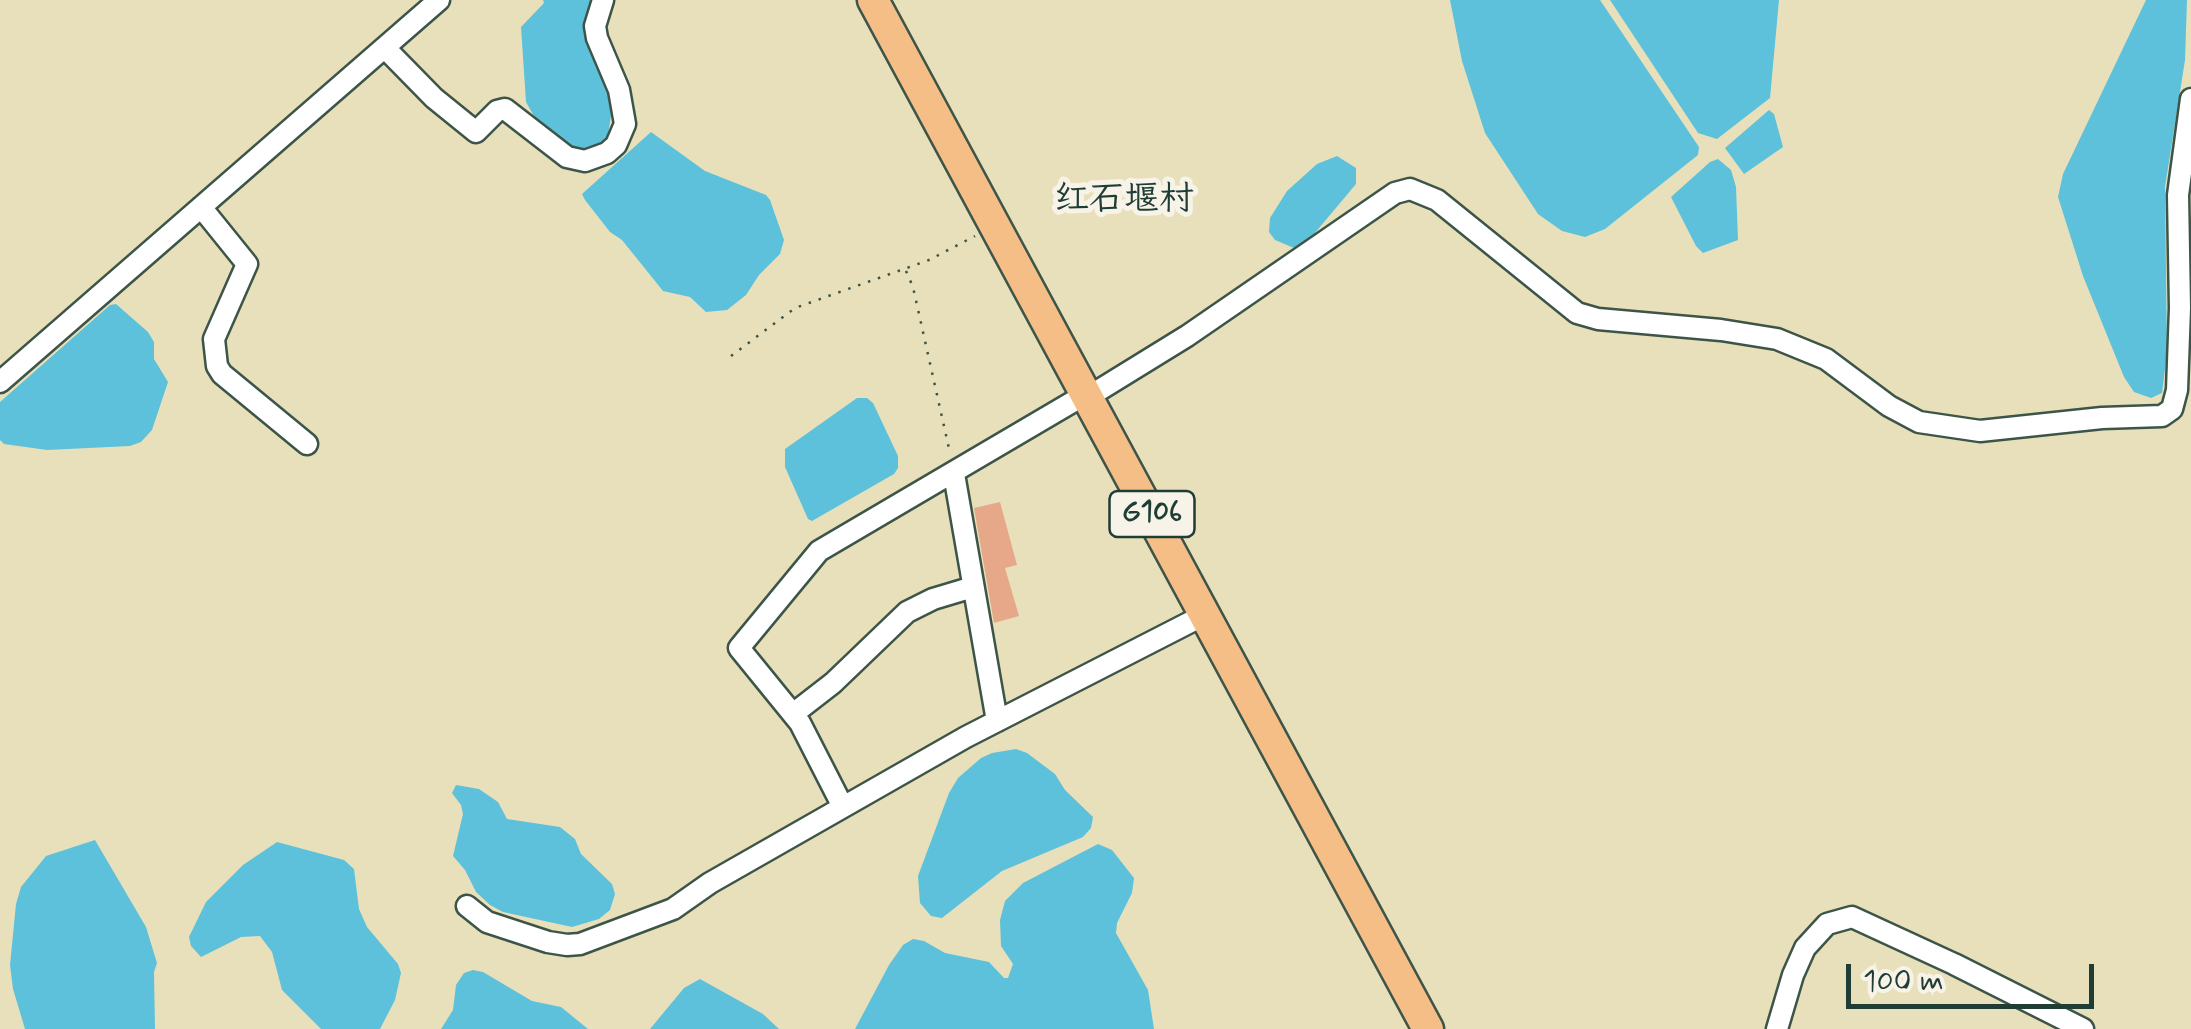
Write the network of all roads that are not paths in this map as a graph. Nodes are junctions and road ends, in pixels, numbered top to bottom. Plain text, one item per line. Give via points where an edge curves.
1 (439, 0) edge
2 (604, 0) edge
3 (873, 0) edge
4 (385, 48) junction
5 (2191, 99) edge
6 (201, 207) junction
7 (0, 382) edge
8 (1087, 396) junction
9 (307, 444) dead end
10 (954, 474) junction
11 (973, 586) junction
12 (1206, 614) junction
13 (793, 714) junction
14 (997, 721) junction
15 (844, 807) junction
16 (467, 906) dead end
17 (1428, 1029) edge
18 (1777, 1029) edge
19 (2082, 1029) edge

1 - 4 street
2 - 4 street via 597,38 625,124 616,145 596,158 567,157 506,108 476,132
3 - 8 highway, G106
4 - 6 street
5 - 8 street via 2178,195 2177,390 2172,409 2162,416 1980,431 1920,422 1826,360 1777,339 1577,313 1437,200 1410,189
6 - 7 street
6 - 9 street via 247,264 214,339 217,366
8 - 10 street
8 - 12 highway, G106
10 - 11 street
10 - 13 street via 820,550 739,648
11 - 13 street via 907,612
11 - 14 street
12 - 14 street
12 - 17 highway, G106
13 - 15 street
14 - 15 street
15 - 16 street via 673,909 580,944 548,942 487,922
18 - 19 street via 1805,948 1828,924 1860,918

